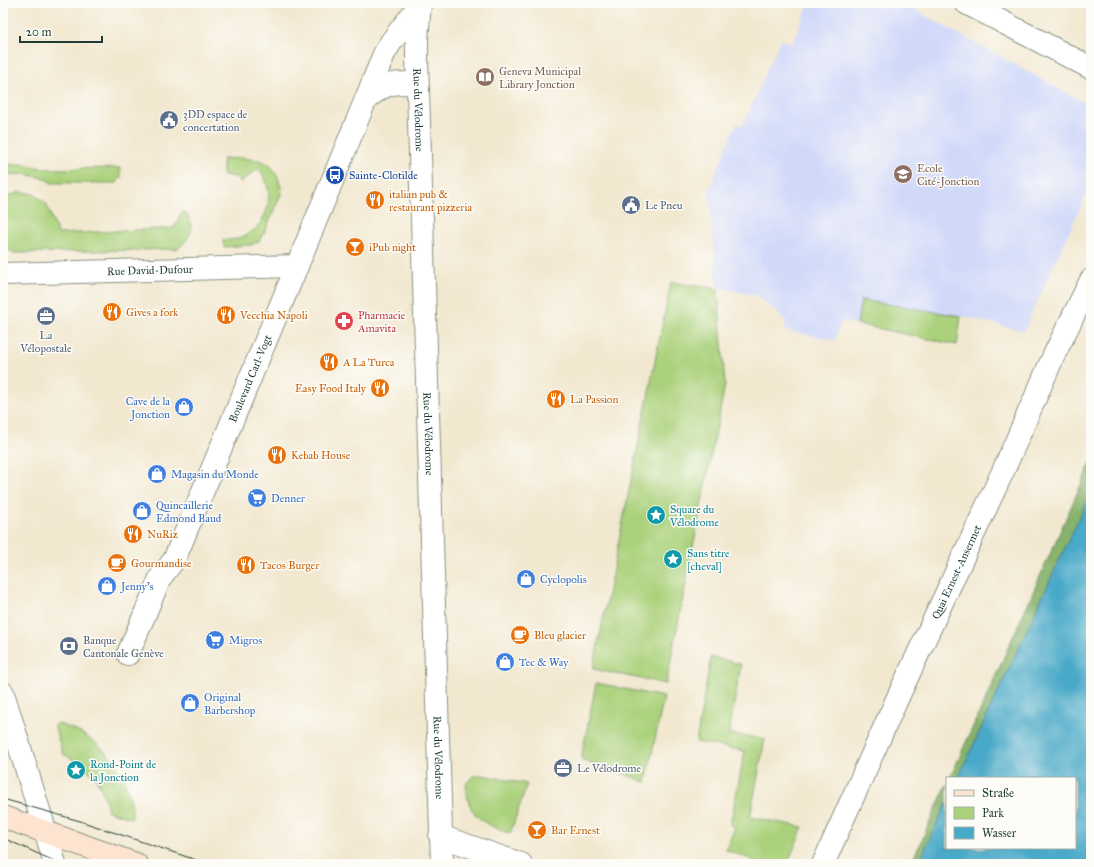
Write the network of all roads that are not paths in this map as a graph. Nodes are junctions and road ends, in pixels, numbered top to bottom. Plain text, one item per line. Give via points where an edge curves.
1 (421, 3) edge
2 (966, 3) edge
3 (1091, 68) edge
4 (418, 83) junction
5 (366, 99) junction
6 (297, 266) junction
7 (3, 274) edge
8 (1091, 280) edge
9 (128, 654) dead end
10 (3, 692) edge
11 (3, 817) edge
12 (46, 833) junction
13 (440, 836) junction
14 (55, 864) edge
15 (136, 864) edge
16 (442, 864) edge
17 (521, 864) edge
18 (822, 864) edge

1 - 4 street, Rue du Vélodrome via 417,39
1 - 5 street, Boulevard Carl-Vogt via 384,54
2 - 3 street
4 - 5 street, Boulevard Carl-Vogt via 388,84
4 - 13 street, Rue du Vélodrome
5 - 6 street, Boulevard Carl-Vogt
6 - 7 street, Rue David-Dufour
6 - 9 street, Boulevard Carl-Vogt via 174,560 160,578
8 - 18 street, Quai Ernest-Ansermet
10 - 12 street
11 - 12 main road
12 - 14 street
12 - 15 main road
13 - 16 street, Rue du Vélodrome
13 - 17 street

